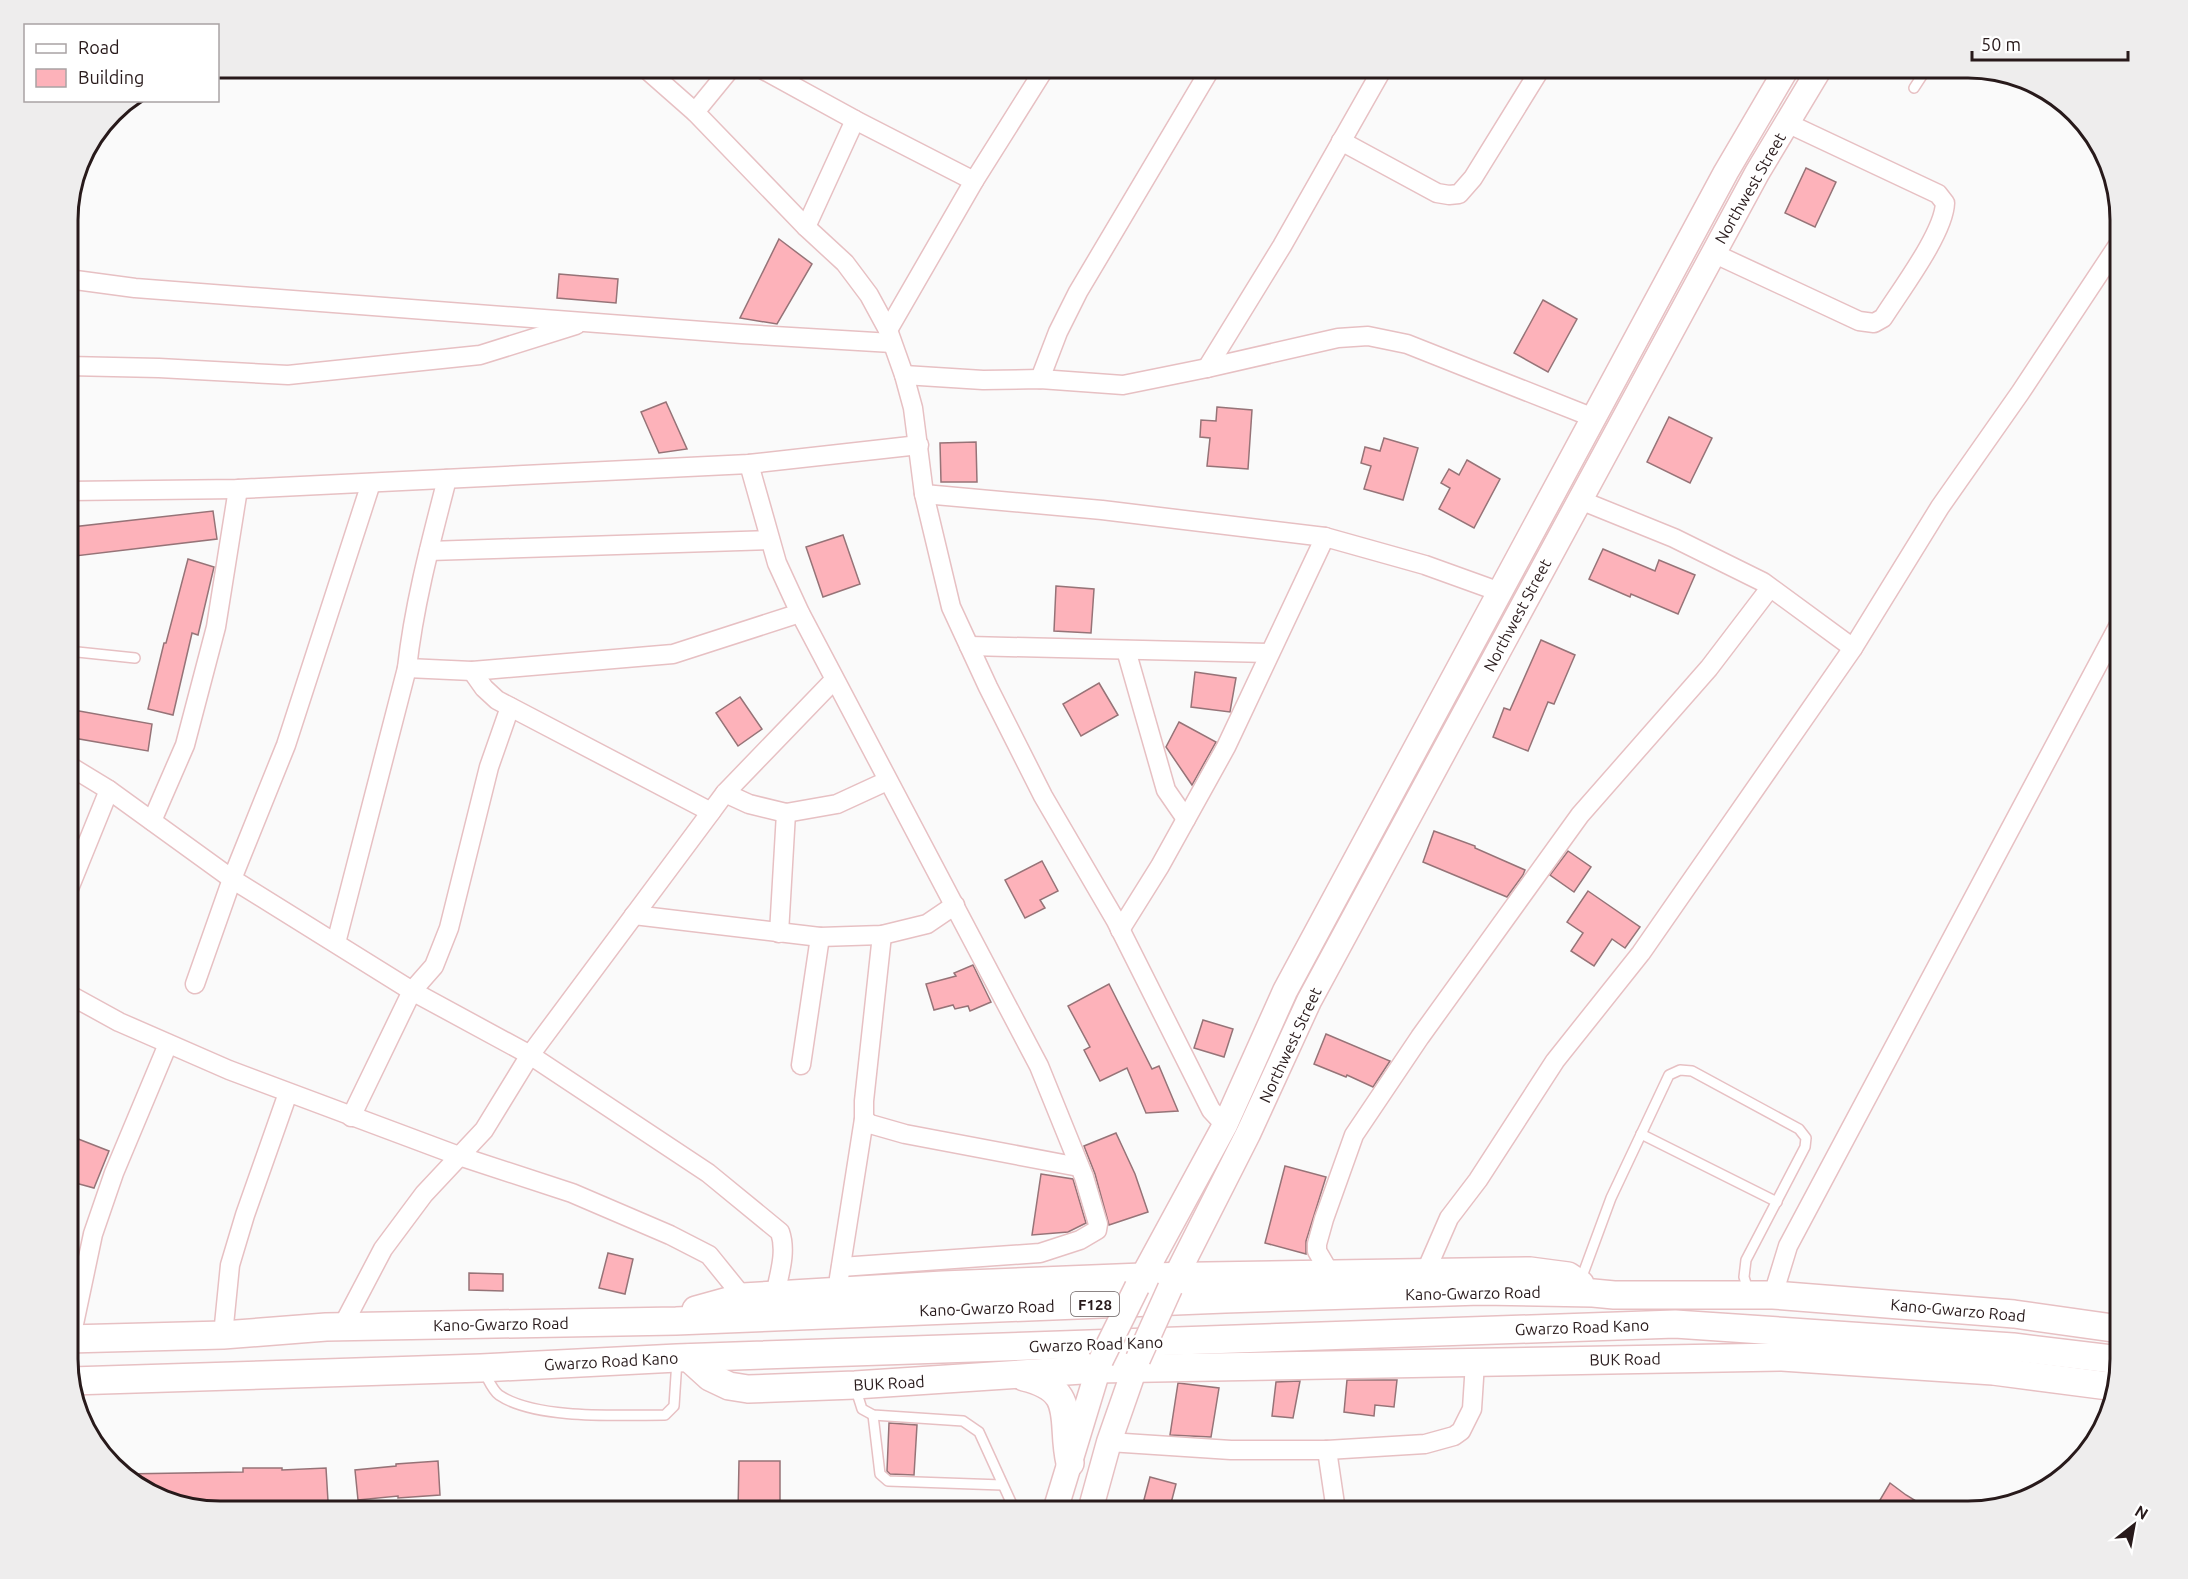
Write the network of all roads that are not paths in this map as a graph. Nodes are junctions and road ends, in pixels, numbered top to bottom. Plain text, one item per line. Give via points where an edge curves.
1 (656, 78) edge
2 (723, 78) edge
3 (778, 78) edge
4 (1033, 78) edge
5 (1205, 78) edge
6 (1377, 78) edge
7 (1535, 78) edge
8 (1781, 78) edge
9 (1814, 78) edge
10 (1920, 78) edge
11 (1914, 88) dead end
12 (695, 112) junction
13 (855, 120) junction
14 (1787, 123) junction
15 (1341, 141) junction
16 (974, 181) junction
17 (806, 227) junction
18 (1713, 253) junction
19 (2110, 264) edge
20 (78, 280) edge
21 (586, 322) junction
22 (890, 337) junction
23 (78, 366) edge
24 (1207, 368) junction
25 (904, 375) junction
26 (1040, 379) junction
27 (1594, 418) junction
28 (919, 445) junction
29 (749, 464) junction
30 (447, 479) junction
31 (371, 483) junction
32 (238, 489) junction
33 (78, 490) edge
34 (924, 494) junction
35 (1580, 500) junction
36 (1325, 537) junction
37 (769, 540) junction
38 (429, 551) junction
39 (1770, 588) junction
40 (1500, 592) junction
41 (800, 613) junction
42 (2110, 644) edge
43 (969, 646) junction
44 (1853, 648) junction
45 (1126, 650) junction
46 (78, 652) edge
47 (1269, 653) junction
48 (135, 658) dead end
49 (407, 668) junction
50 (472, 671) junction
51 (834, 680) junction
52 (510, 707) junction
53 (78, 771) edge
54 (887, 781) junction
55 (109, 790) junction
56 (725, 793) junction
57 (711, 812) junction
58 (786, 813) junction
59 (1186, 819) junction
60 (152, 821) junction
61 (78, 864) edge
62 (232, 879) junction
63 (955, 904) junction
64 (633, 915) junction
65 (1120, 930) junction
66 (779, 933) junction
67 (882, 935) junction
68 (820, 937) junction
69 (336, 943) junction
70 (195, 984) dead end
71 (412, 991) junction
72 (78, 999) edge
73 (168, 1044) junction
74 (530, 1055) junction
75 (801, 1065) dead end
76 (288, 1093) junction
77 (351, 1117) junction
78 (864, 1119) junction
79 (1225, 1125) junction
80 (1641, 1134) junction
81 (459, 1156) junction
82 (1079, 1167) junction
83 (1777, 1202) junction
84 (1425, 1273) junction
85 (1331, 1275) junction
86 (839, 1279) junction
87 (1139, 1282) junction
88 (1173, 1283) junction
89 (1583, 1290) junction
90 (775, 1295) junction
91 (1761, 1295) junction
92 (743, 1297) junction
93 (78, 1300) edge
94 (676, 1321) junction
95 (1675, 1324) junction
96 (342, 1327) junction
97 (2110, 1327) edge
98 (223, 1335) junction
99 (78, 1339) edge
100 (683, 1358) junction
101 (1688, 1359) junction
102 (2110, 1359) edge
103 (1475, 1363) junction
104 (1136, 1364) junction
105 (1099, 1365) junction
106 (481, 1368) junction
107 (1017, 1375) junction
108 (80, 1381) edge
109 (855, 1385) junction
110 (2107, 1385) edge
111 (873, 1415) junction
112 (1109, 1442) junction
113 (1327, 1450) junction
114 (1070, 1463) junction
115 (1002, 1485) junction
116 (1010, 1501) edge
117 (1058, 1501) edge
118 (1093, 1501) edge
119 (1334, 1501) edge

1 - 12 street
2 - 12 street
3 - 13 street
4 - 16 street
5 - 26 street via 1078,292
6 - 15 street
7 - 15 street via 1459,194 1437,193
8 - 27 main road, Northwest Street
9 - 14 main road, Northwest Street
10 - 11 lane
12 - 17 street
13 - 16 street
13 - 17 street
14 - 18 main road, Northwest Street
14 - 18 street via 1938,194 1946,203 1937,234 1883,318 1874,323 1859,321
15 - 24 street
16 - 22 street
17 - 22 street via 858,279
18 - 35 main road, Northwest Street
19 - 44 street via 1940,507
20 - 21 street
21 - 22 street via 742,334
21 - 23 street via 480,355 288,375
22 - 25 street
24 - 26 street via 1123,385
24 - 27 street via 1338,338 1368,336 1407,344
25 - 26 street
25 - 28 street
27 - 40 main road, Northwest Street
28 - 29 street
28 - 34 street
29 - 30 street
29 - 37 street
30 - 31 street
30 - 38 street
31 - 32 street
31 - 62 street via 286,745
32 - 33 street
32 - 60 street via 213,638 185,746
34 - 36 street via 1102,510
34 - 43 street via 951,607
35 - 39 street via 1674,538
35 - 88 main road, Northwest Street via 1309,1001
36 - 40 street via 1425,565
36 - 47 street
37 - 38 street
37 - 41 street
38 - 49 street
39 - 44 street
39 - 85 street via 1708,668 1580,815 1354,1135 1317,1244
40 - 79 main road, Northwest Street via 1285,991
41 - 50 street via 673,654
41 - 51 street
42 - 91 street
43 - 45 street
43 - 65 street via 1043,796
44 - 84 street via 1641,953 1555,1061 1449,1218
45 - 47 street
45 - 59 street via 1166,789
46 - 48 lane
47 - 59 street via 1226,747
49 - 50 street
49 - 69 street
50 - 52 street via 484,688
51 - 54 street
51 - 56 street
52 - 57 street
52 - 71 street via 489,766 448,928 434,966
53 - 55 street
54 - 58 street via 837,804
54 - 63 street
55 - 60 street
55 - 61 street
56 - 57 street
56 - 58 street
57 - 64 street
58 - 66 street
59 - 65 street
60 - 62 street
62 - 69 street
62 - 70 street
63 - 67 street via 927,924
63 - 82 street via 1039,1066
64 - 66 street
64 - 74 street
65 - 79 street via 1212,1110
66 - 68 street
67 - 68 street
67 - 78 street
68 - 75 street
69 - 71 street
71 - 74 street
71 - 77 street
72 - 73 street
73 - 76 street
73 - 93 street via 114,1173 93,1234
74 - 81 street via 484,1130
74 - 90 street via 708,1173 780,1232 783,1256
76 - 77 street
76 - 98 street via 230,1265
77 - 81 street
78 - 82 street via 905,1134
78 - 86 street
79 - 87 main road, Northwest Street
80 - 83 lane
80 - 83 lane via 1669,1075 1680,1070 1692,1071 1799,1129 1806,1138 1805,1148
80 - 89 lane via 1611,1198
81 - 92 street via 572,1193 684,1241 709,1255
81 - 96 street via 424,1194 383,1249
82 - 86 street via 1098,1224 1097,1230 1080,1240 1040,1252
83 - 91 lane via 1746,1260 1744,1277
84 - 85 main road
84 - 89 main road via 1530,1271 1568,1276
85 - 88 main road
86 - 87 main road
86 - 90 main road
87 - 88 main road
87 - 105 main road, Northwest Street, bridge
88 - 104 main road, Northwest Street, bridge
89 - 91 main road, Kano-Gwarzo Road / F128 via 1614,1295
89 - 94 main road, Kano-Gwarzo Road / F128 via 1225,1299
90 - 92 main road
91 - 97 main road, Kano-Gwarzo Road / F128 via 2014,1314
92 - 94 main road via 699,1309
94 - 96 main road, Kano-Gwarzo Road / F128
95 - 100 main road, Gwarzo Road Kano
95 - 101 main road
95 - 102 main road, Gwarzo Road Kano via 2013,1347
96 - 98 main road, Kano-Gwarzo Road / F128
98 - 99 main road, Kano-Gwarzo Road / F128
100 - 106 main road, Gwarzo Road Kano
100 - 106 lane via 674,1406 665,1415 580,1415 520,1405 497,1394
100 - 109 main road, BUK Road via 710,1377 748,1389
101 - 103 main road, BUK Road
101 - 110 main road, BUK Road via 1793,1358 1993,1371
103 - 104 main road, BUK Road
103 - 113 street via 1472,1409 1461,1431 1454,1436 1425,1444
104 - 105 main road, BUK Road
104 - 112 main road
105 - 107 main road, BUK Road
105 - 114 main road
106 - 108 main road, Gwarzo Road Kano
107 - 109 main road, BUK Road
107 - 114 main road via 1055,1390 1063,1405
109 - 111 lane via 862,1408
111 - 115 lane via 963,1421 979,1432
111 - 115 lane via 883,1479
112 - 113 street via 1231,1450
112 - 118 main road
113 - 119 street
114 - 117 main road
115 - 116 lane

